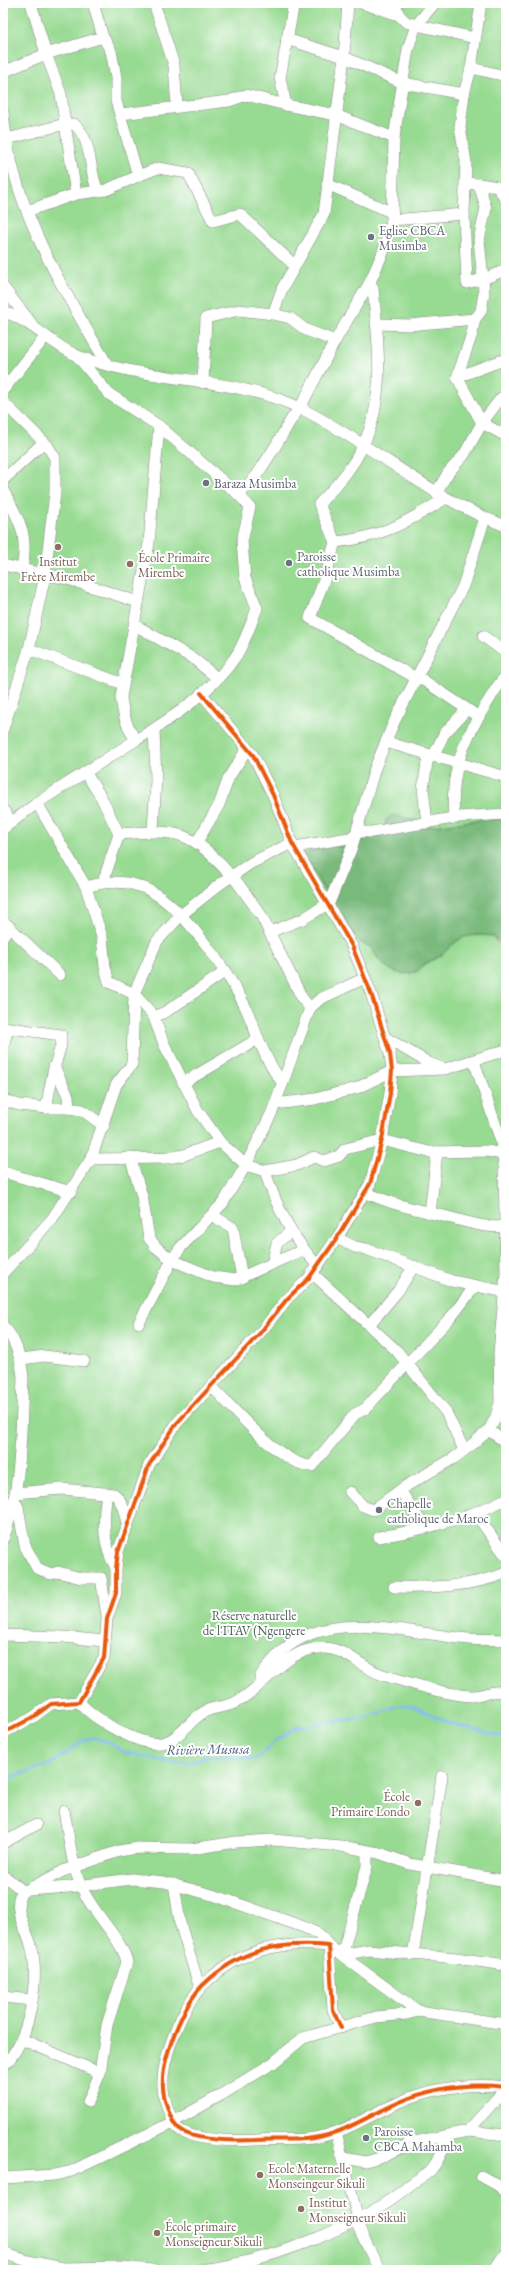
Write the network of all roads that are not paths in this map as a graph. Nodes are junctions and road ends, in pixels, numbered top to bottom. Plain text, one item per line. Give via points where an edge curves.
1 (31, 3) edge
2 (93, 3) edge
3 (154, 3) edge
4 (294, 3) edge
5 (348, 3) edge
6 (361, 3) edge
7 (396, 3) edge
8 (434, 3) edge
9 (481, 3) edge
10 (399, 15) junction
11 (416, 26) junction
12 (103, 37) junction
13 (475, 38) junction
14 (286, 39) junction
15 (46, 54) junction
16 (344, 57) junction
17 (471, 68) junction
18 (3, 72) edge
19 (506, 76) edge
20 (403, 83) junction
21 (464, 94) junction
22 (286, 105) junction
23 (177, 107) junction
24 (3, 112) edge
25 (121, 114) junction
26 (336, 115) junction
27 (66, 124) junction
28 (394, 138) junction
29 (4, 140) edge
30 (138, 176) junction
31 (465, 183) junction
32 (327, 184) junction
33 (480, 184) junction
34 (98, 191) junction
35 (76, 194) junction
36 (506, 200) edge
37 (27, 211) junction
38 (464, 214) junction
39 (393, 217) junction
40 (295, 266) junction
41 (506, 270) edge
42 (483, 279) junction
43 (370, 282) junction
44 (3, 287) edge
45 (3, 312) edge
46 (273, 314) junction
47 (475, 319) junction
48 (376, 324) junction
49 (34, 326) junction
50 (46, 336) junction
51 (335, 341) junction
52 (77, 356) junction
53 (506, 359) edge
54 (107, 364) junction
55 (457, 377) junction
56 (203, 383) junction
57 (3, 390) edge
58 (501, 398) dead end
59 (3, 402) edge
60 (300, 408) junction
61 (482, 423) junction
62 (159, 426) junction
63 (506, 436) edge
64 (44, 442) junction
65 (364, 444) junction
66 (3, 480) edge
67 (3, 490) edge
68 (239, 495) junction
69 (441, 496) junction
70 (485, 518) junction
71 (506, 526) edge
72 (335, 542) junction
73 (3, 565) edge
74 (22, 569) junction
75 (45, 575) junction
76 (138, 602) junction
77 (135, 625) junction
78 (483, 636) dead end
79 (29, 649) junction
80 (506, 653) edge
81 (506, 676) edge
82 (417, 677) junction
83 (217, 678) junction
84 (123, 684) junction
85 (201, 693) junction
86 (467, 710) junction
87 (479, 717) junction
88 (3, 730) edge
89 (154, 730) junction
90 (136, 740) junction
91 (386, 742) junction
92 (247, 749) junction
93 (431, 756) junction
94 (457, 764) junction
95 (85, 772) junction
96 (506, 777) edge
97 (37, 803) junction
98 (3, 810) edge
99 (506, 814) edge
100 (454, 818) junction
101 (427, 823) junction
102 (7, 826) edge
103 (153, 831) junction
104 (119, 834) junction
105 (356, 834) junction
106 (197, 842) junction
107 (293, 845) junction
108 (232, 876) junction
109 (103, 882) junction
110 (86, 887) junction
111 (329, 903) junction
112 (181, 915) junction
113 (6, 923) edge
114 (270, 932) junction
115 (3, 936) edge
116 (226, 972) junction
117 (60, 975) dead end
118 (365, 978) junction
119 (134, 994) junction
120 (310, 1008) junction
121 (154, 1017) junction
122 (6, 1027) edge
123 (386, 1038) junction
124 (258, 1039) junction
125 (3, 1047) edge
126 (506, 1050) edge
127 (474, 1061) junction
128 (54, 1066) junction
129 (445, 1069) junction
130 (392, 1071) junction
131 (183, 1083) junction
132 (283, 1084) junction
133 (3, 1100) edge
134 (275, 1104) junction
135 (46, 1108) junction
136 (69, 1108) junction
137 (104, 1126) junction
138 (382, 1140) junction
139 (503, 1141) edge
140 (220, 1142) junction
141 (437, 1152) junction
142 (502, 1154) junction
143 (130, 1157) junction
144 (91, 1159) junction
145 (246, 1164) junction
146 (265, 1171) junction
147 (3, 1172) edge
148 (71, 1192) junction
149 (365, 1192) junction
150 (430, 1213) junction
151 (212, 1215) junction
152 (505, 1226) edge
153 (291, 1231) junction
154 (337, 1238) junction
155 (303, 1250) junction
156 (172, 1260) junction
157 (272, 1264) junction
158 (414, 1266) junction
159 (315, 1270) junction
160 (3, 1273) edge
161 (242, 1278) junction
162 (475, 1286) junction
163 (505, 1292) edge
164 (139, 1323) dead end
165 (369, 1325) junction
166 (3, 1326) edge
167 (503, 1338) edge
168 (21, 1359) junction
169 (84, 1361) dead end
170 (408, 1364) junction
171 (210, 1386) junction
172 (489, 1430) junction
173 (506, 1443) edge
174 (464, 1450) junction
175 (400, 1490) junction
176 (350, 1492) dead end
177 (107, 1493) junction
178 (506, 1499) edge
179 (11, 1502) edge
180 (475, 1513) junction
181 (127, 1525) junction
182 (425, 1528) junction
183 (379, 1537) dead end
184 (3, 1539) edge
185 (506, 1556) edge
186 (116, 1568) junction
187 (506, 1573) edge
188 (394, 1587) dead end
189 (107, 1619) junction
190 (3, 1635) edge
191 (506, 1640) edge
192 (104, 1641) junction
193 (257, 1686) junction
194 (506, 1692) edge
195 (79, 1702) junction
196 (3, 1733) edge
197 (442, 1776) dead end
198 (64, 1812) dead end
199 (36, 1825) dead end
200 (3, 1843) edge
201 (367, 1851) junction
202 (506, 1864) edge
203 (74, 1867) junction
204 (427, 1868) junction
205 (506, 1871) edge
206 (3, 1874) edge
207 (506, 1881) edge
208 (174, 1884) junction
209 (81, 1886) junction
210 (25, 1890) junction
211 (329, 1946) junction
212 (342, 1955) junction
213 (414, 1955) junction
214 (506, 1965) edge
215 (200, 1990) junction
216 (3, 1997) edge
217 (31, 2000) junction
218 (418, 2011) junction
219 (506, 2024) edge
220 (341, 2028) junction
221 (20, 2039) junction
222 (3, 2066) edge
223 (100, 2073) junction
224 (506, 2087) edge
225 (88, 2102) dead end
226 (173, 2122) junction
227 (468, 2131) junction
228 (336, 2132) junction
229 (506, 2135) edge
230 (448, 2136) junction
231 (343, 2158) junction
232 (481, 2176) dead end
233 (3, 2178) edge
234 (506, 2194) edge
235 (356, 2219) junction
236 (506, 2252) edge
237 (3, 2253) edge
238 (122, 2269) edge
239 (152, 2270) edge
240 (198, 2270) edge
241 (378, 2270) edge
242 (494, 2270) edge

1 - 15 street
2 - 12 street
3 - 23 street via 174,65
4 - 14 street
5 - 16 street
6 - 10 street
7 - 10 street
8 - 11 street
9 - 13 street
10 - 11 street via 406,22
11 - 13 street
11 - 20 street via 408,49
12 - 15 street
12 - 25 street via 111,51 116,77 116,101
13 - 17 street
14 - 16 street
14 - 22 street via 280,78
15 - 18 street
15 - 27 street via 61,94
16 - 20 street
16 - 26 street
17 - 19 street
17 - 21 street
20 - 21 street
20 - 28 street
21 - 31 street via 460,127 466,162
22 - 23 street via 246,94 228,102
22 - 26 street
23 - 25 street
24 - 29 street
25 - 30 street
26 - 28 street
26 - 32 street
27 - 29 street
27 - 34 street via 74,124 82,130
27 - 35 street
28 - 39 street
29 - 37 street
30 - 34 street
30 - 40 street via 158,168 188,173 213,221 240,214
31 - 33 street
31 - 38 street
32 - 39 street
32 - 40 street via 324,214
33 - 36 street via 498,187
33 - 42 street via 486,208 479,240
34 - 35 street
35 - 37 street
37 - 54 street via 58,278
38 - 39 street
38 - 42 street via 467,283
39 - 43 street
40 - 46 street via 282,289
41 - 42 street
42 - 47 street via 481,311
43 - 48 street
43 - 51 street
44 - 49 street
45 - 49 street
46 - 51 street via 290,318 306,330
46 - 56 street via 239,310 206,318
47 - 48 street via 409,325
47 - 55 street
48 - 65 street via 377,388 372,422
49 - 50 street
50 - 52 street
50 - 57 street
51 - 60 street
52 - 54 street
52 - 62 street via 109,394
53 - 55 street
54 - 56 street via 149,375
55 - 61 street
56 - 60 street via 239,388
58 - 61 street
59 - 64 street
60 - 65 street
60 - 68 street via 257,475
61 - 63 street
61 - 69 street via 464,455 448,473
62 - 68 street
62 - 76 street via 149,543
64 - 66 street
64 - 75 street via 55,458 55,493
65 - 69 street
65 - 72 street via 341,481 319,504
67 - 74 street via 20,523 25,540
68 - 83 street via 250,507 242,541 246,578 257,608 236,656
69 - 70 street
69 - 72 street via 419,515 376,536
70 - 71 street
70 - 82 street via 463,586
72 - 82 street via 310,618
73 - 74 street
74 - 75 street
75 - 76 street via 71,580
75 - 79 street
76 - 77 street
77 - 83 street via 194,659
77 - 84 street
78 - 80 street
79 - 84 street
79 - 88 street
81 - 87 street
82 - 86 street
82 - 91 street
83 - 85 street
84 - 90 street via 123,713
85 - 89 street
85 - 92 street
86 - 87 street
86 - 93 street via 444,734
87 - 94 street via 463,746
89 - 90 street
89 - 103 street via 156,779
90 - 95 street
91 - 93 street
91 - 105 street via 375,768
92 - 106 street via 228,777 219,805
92 - 107 street via 264,774
93 - 94 street
93 - 101 street via 423,789
94 - 96 street
94 - 100 street via 453,788
95 - 97 street
95 - 104 street via 101,797
97 - 102 street
97 - 110 street
98 - 102 street
99 - 100 street
100 - 101 street
101 - 105 street
103 - 104 street
103 - 106 street via 168,831
104 - 109 street
105 - 107 street
105 - 111 street
106 - 108 street
107 - 108 street via 269,852
107 - 111 street
108 - 112 street
108 - 114 street
109 - 110 street
109 - 112 street via 140,886 154,893
110 - 119 street via 102,937 109,982
111 - 114 street via 310,916
111 - 118 street via 352,946
112 - 116 street
112 - 119 street via 157,941
113 - 115 street
113 - 117 street
114 - 120 street via 302,998
116 - 121 street
116 - 124 street via 248,1012
118 - 120 street via 320,999
118 - 123 street
119 - 121 street
119 - 137 street via 132,1064 116,1085
120 - 132 street
121 - 131 street
122 - 125 street
122 - 128 street via 61,1036 61,1045
123 - 129 street via 429,1063
123 - 130 street
124 - 131 street
124 - 132 street via 274,1073
126 - 127 street
127 - 129 street
127 - 139 street
128 - 135 street
128 - 136 street via 68,1096
129 - 130 street
130 - 134 street via 357,1088 315,1099
130 - 138 street
131 - 140 street via 198,1111
132 - 134 street
133 - 135 street
134 - 145 street
135 - 136 street
136 - 137 street via 82,1110
137 - 144 street
138 - 141 street via 413,1149
138 - 146 street via 345,1149 338,1156 324,1161 314,1157 297,1165
138 - 149 street via 374,1172
139 - 142 street
140 - 143 street via 168,1158
140 - 145 street
141 - 142 street via 487,1151
141 - 150 street
142 - 152 street
143 - 144 street
143 - 156 street via 142,1196 149,1238
144 - 148 street
145 - 146 street
145 - 151 street via 223,1203
146 - 153 street via 273,1196
147 - 148 street
148 - 160 street via 52,1219
149 - 150 street via 397,1205
149 - 154 street
150 - 152 street via 486,1226
151 - 156 street
151 - 161 street via 233,1228
152 - 163 street
153 - 155 street
153 - 157 street via 277,1243
154 - 158 street via 355,1247
154 - 159 street
155 - 157 street
155 - 159 street
156 - 161 street via 213,1277
156 - 164 street
157 - 161 street
158 - 162 street via 452,1281
158 - 165 street via 398,1291
159 - 165 street
159 - 171 street
162 - 163 street
162 - 170 street via 452,1316
163 - 167 street
165 - 170 street
166 - 168 street via 8,1330
167 - 172 street via 499,1353 500,1403 496,1419
168 - 169 street via 45,1356
168 - 179 street via 22,1405
170 - 171 street via 365,1409 355,1414 312,1466 302,1466 284,1457
170 - 174 street via 446,1412
171 - 181 street via 167,1435 144,1476
172 - 173 street
172 - 174 street
174 - 175 street
175 - 176 street via 373,1510 363,1506
175 - 182 street
177 - 179 street via 62,1489
177 - 181 street via 118,1497
177 - 186 street via 104,1527 111,1560
178 - 180 street
179 - 184 street via 9,1522
179 - 189 street via 18,1506 25,1546 37,1568 51,1574 58,1572 81,1578 101,1578
180 - 182 street
180 - 185 street
181 - 186 street
182 - 183 street
186 - 189 street via 116,1593
187 - 188 street via 470,1583 438,1588
189 - 192 street
190 - 192 street
191 - 193 street via 470,1639 377,1628 324,1629 293,1641 284,1648 263,1672
192 - 195 street via 104,1658
193 - 194 street via 295,1654 315,1648 331,1648 384,1675 434,1689 478,1696 490,1691
193 - 195 street via 236,1702 203,1712 173,1738 160,1743 145,1741 109,1726
195 - 196 street via 51,1704 32,1718
197 - 204 street
198 - 203 street via 67,1840
199 - 200 street
201 - 203 street via 273,1840 236,1842 175,1850 138,1848 119,1851
201 - 204 street
201 - 212 street via 365,1874
202 - 205 street
203 - 209 street
203 - 210 street
204 - 207 street
204 - 213 street
206 - 210 street
208 - 209 street via 132,1879
208 - 211 street via 302,1926 319,1934
208 - 215 street via 180,1923
209 - 210 street
209 - 223 street via 127,1962 107,2025
210 - 217 street via 19,1895 19,1912 30,1944 35,1970
211 - 212 street
211 - 215 street via 295,1944 256,1951 228,1967
211 - 220 street via 333,2010
212 - 213 street via 368,1950
212 - 218 street
213 - 214 street
215 - 226 street via 175,2036 166,2064 164,2098
216 - 217 street
217 - 221 street
218 - 219 street
218 - 220 street via 376,2017
220 - 226 street via 298,2041 273,2063
221 - 222 street via 17,2048
221 - 223 street
223 - 225 street
224 - 227 street
224 - 228 street via 474,2084 436,2090 401,2101
226 - 228 street via 184,2133 229,2141 306,2139
226 - 233 street via 72,2171 55,2175
227 - 229 street
227 - 230 street
228 - 231 street
230 - 231 street via 410,2143 386,2156 366,2162
230 - 235 street via 430,2171 390,2200
231 - 235 street
232 - 234 street via 499,2186
235 - 240 street via 300,2245
235 - 241 street
236 - 242 street
237 - 238 street via 63,2268
238 - 239 street

